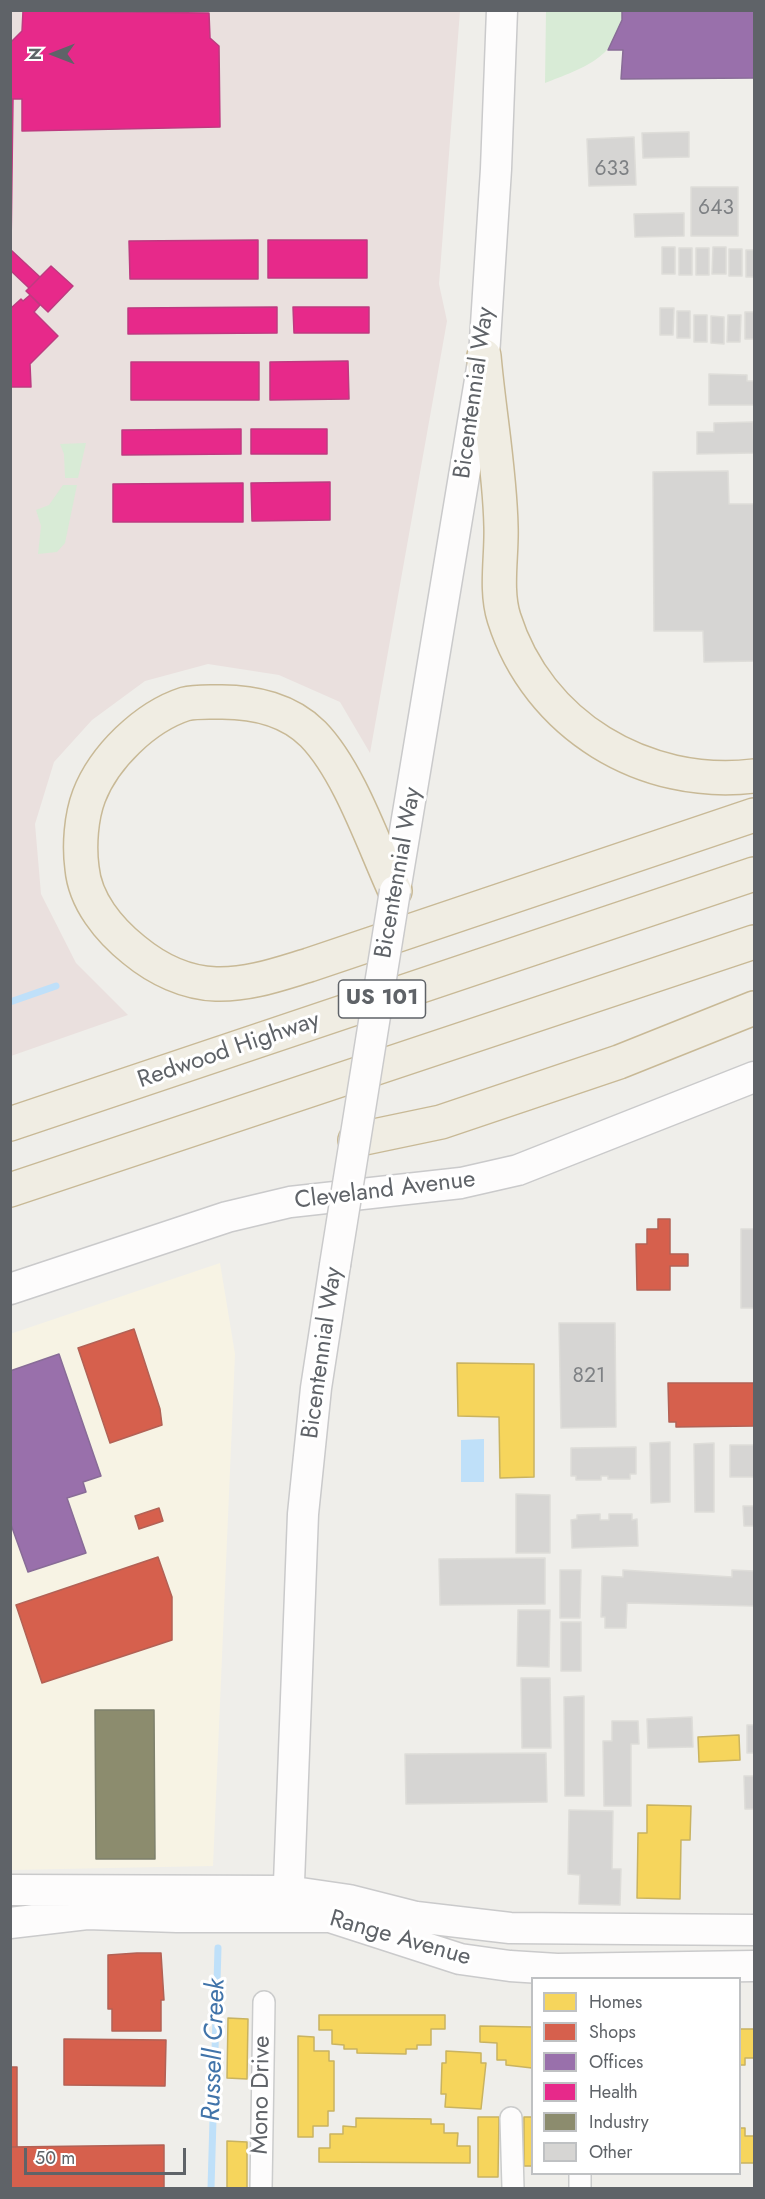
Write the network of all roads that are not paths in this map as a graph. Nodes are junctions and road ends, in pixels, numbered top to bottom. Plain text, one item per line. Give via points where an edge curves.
1 (502, 10) edge
2 (483, 356) junction
3 (754, 776) edge
4 (754, 815) edge
5 (754, 874) edge
6 (395, 891) junction
7 (754, 942) edge
8 (754, 1008) edge
9 (754, 1077) edge
10 (10, 1124) edge
11 (355, 1140) junction
12 (10, 1190) edge
13 (10, 1289) edge
14 (10, 1890) edge
15 (288, 1903) junction
16 (10, 1923) edge
17 (754, 1930) edge
18 (754, 1966) edge
19 (264, 2002) dead end
20 (511, 2118) dead end
21 (261, 2188) edge
22 (513, 2188) edge

1 - 2 main road, Bicentennial Way
2 - 3 highway via 501,526 503,617 523,660 567,719 625,758 659,770 703,777
2 - 6 main road, Bicentennial Way
4 - 6 highway via 309,965 251,982 215,984 176,977 142,957 113,933 93,904 82,870 82,831 89,796 127,740 157,719 186,704 249,702 283,714 312,733 336,762
5 - 10 highway, Redwood Highway / US 101
6 - 11 main road, Bicentennial Way, bridge
7 - 12 highway, US 101
8 - 11 highway via 619,1062 441,1122
9 - 13 main road, Cleveland Avenue via 518,1170 462,1183 290,1202 227,1218
11 - 15 main road, Bicentennial Way, bridge via 316,1388 303,1515
14 - 15 main road, Range Avenue
15 - 16 main road, Range Avenue via 177,1917 87,1914
15 - 17 main road, Range Avenue via 349,1899 416,1917 510,1928
15 - 18 main road, Range Avenue via 460,1959 510,1966
19 - 21 street, Mono Drive
20 - 22 street

